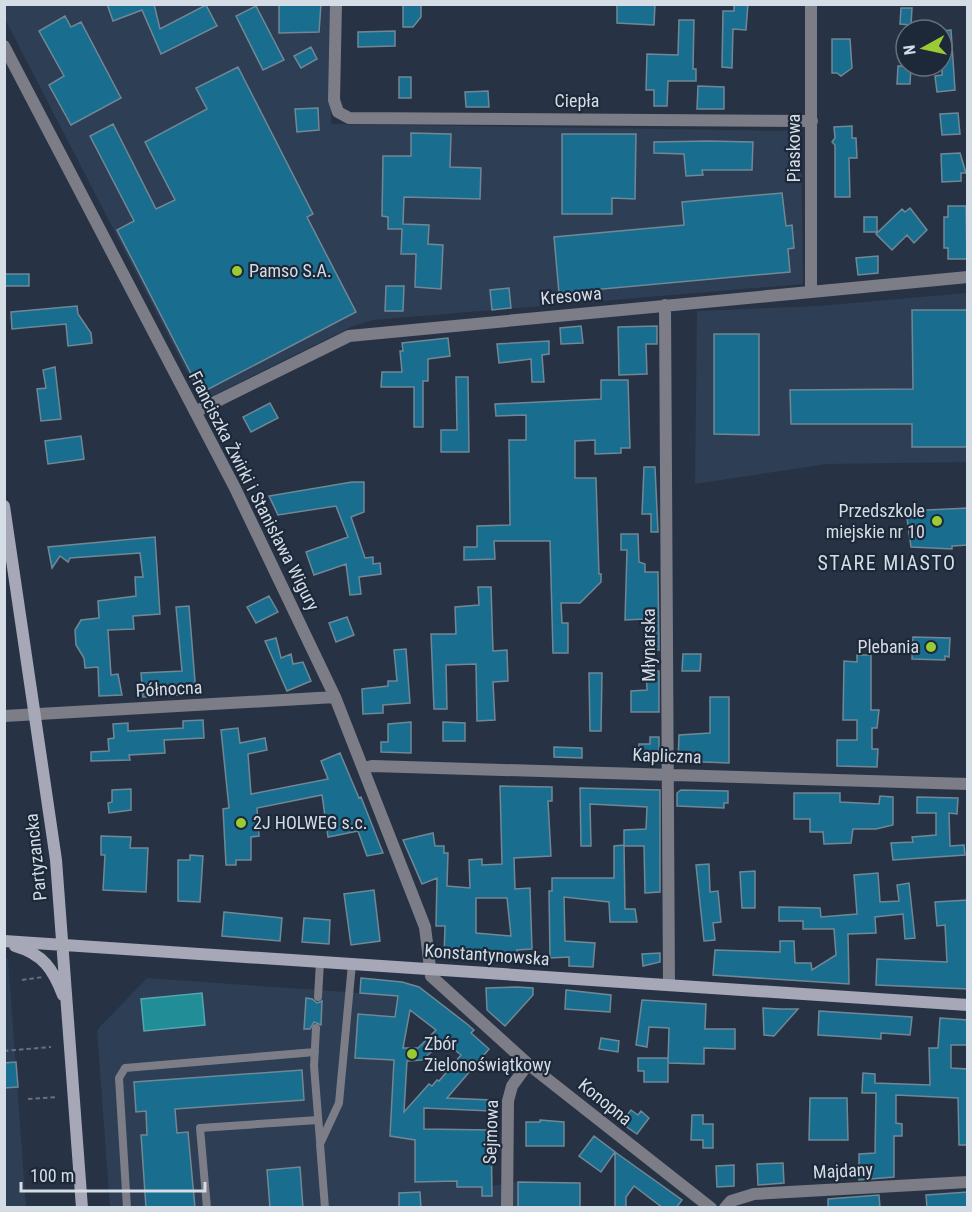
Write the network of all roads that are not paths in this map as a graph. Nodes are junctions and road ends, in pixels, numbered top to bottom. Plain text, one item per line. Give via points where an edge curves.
1 (336, 4) edge
2 (811, 4) edge
3 (4, 46) edge
4 (812, 121) junction
5 (968, 277) edge
6 (811, 292) junction
7 (665, 305) junction
8 (195, 412) junction
9 (4, 506) edge
10 (336, 698) junction
11 (36, 714) junction
12 (4, 716) edge
13 (365, 768) junction
14 (668, 774) junction
15 (968, 784) edge
16 (4, 942) edge
17 (63, 944) junction
18 (320, 962) junction
19 (352, 964) junction
20 (430, 970) junction
21 (669, 985) junction
22 (318, 997) dead end
23 (968, 1005) edge
24 (68, 1014) junction
25 (316, 1029) dead end
26 (315, 1052) junction
27 (528, 1064) junction
28 (318, 1120) junction
29 (320, 1144) junction
30 (968, 1182) edge
31 (82, 1208) edge
32 (128, 1208) edge
33 (207, 1208) edge
34 (325, 1208) edge
35 (507, 1208) edge
36 (711, 1208) edge
37 (725, 1208) edge

1 - 4 street, Ciepła via 333,100 342,116 356,120
2 - 4 street, Piaskowa
3 - 8 street, Franciszka Żwirki i Stanisława Wigury
4 - 6 street, Piaskowa
5 - 6 street, Kresowa
6 - 7 street, Kresowa
7 - 8 street, Kresowa via 349,336
7 - 14 street, Młynarska
8 - 10 street, Franciszka Żwirki i Stanisława Wigury
9 - 11 street, Partyzancka
10 - 11 street, Północna
10 - 13 street, Franciszka Żwirki i Stanisława Wigury
11 - 12 street, Północna
11 - 17 street, Partyzancka
13 - 14 street, Kapliczna
13 - 20 street, Franciszka Żwirki i Stanisława Wigury via 425,927
14 - 15 street, Kapliczna
14 - 21 street, Młynarska
16 - 17 street, Konstantynowska
16 - 24 street via 32,951 48,963
17 - 18 street, Konstantynowska
17 - 24 street, Partyzancka
18 - 19 street, Konstantynowska
18 - 22 lane
19 - 20 street, Konstantynowska
19 - 29 lane via 339,1103
20 - 21 street, Konstantynowska
20 - 27 street, Konopna via 435,981
21 - 23 street, Konstantynowska
24 - 31 street, Partyzancka
25 - 26 lane
26 - 28 lane
26 - 32 lane via 124,1068 119,1078
27 - 35 street, Sejmowa via 512,1086 508,1101
27 - 36 street, Konopna
28 - 29 lane
28 - 33 lane via 200,1128
29 - 34 lane
30 - 37 street, Majdany via 754,1194 731,1201

